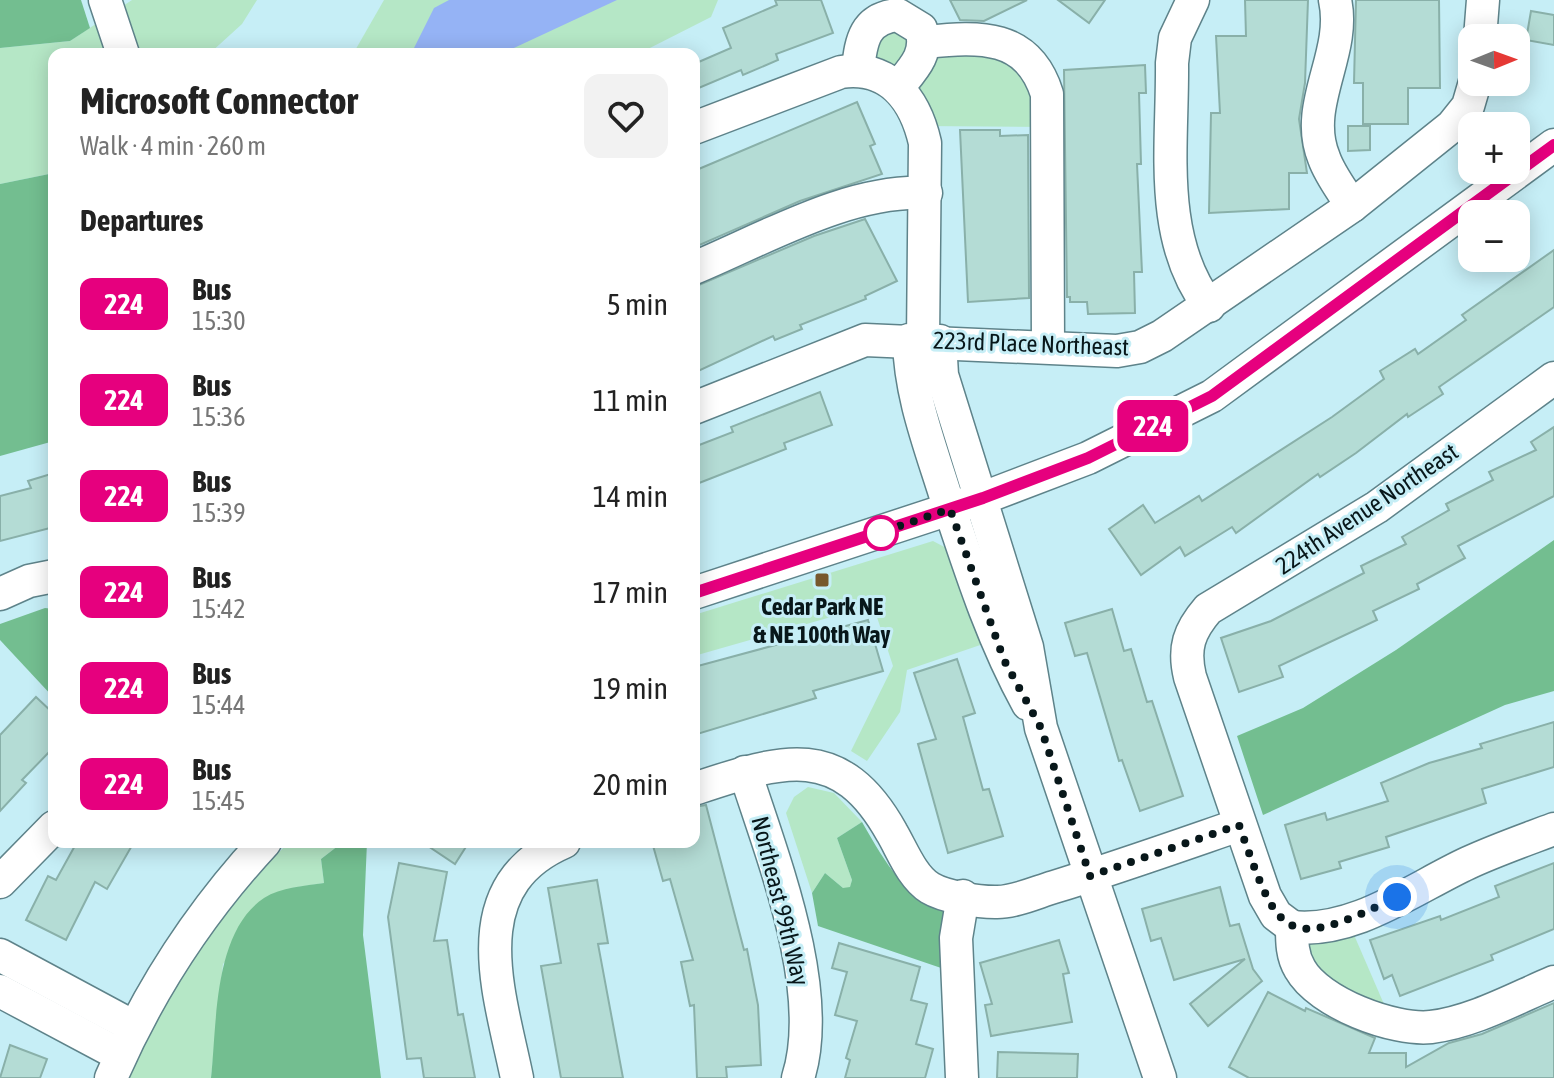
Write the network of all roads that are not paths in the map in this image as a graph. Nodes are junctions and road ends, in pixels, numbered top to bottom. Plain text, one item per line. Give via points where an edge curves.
1 (1193, 0) edge
2 (1335, 0) edge
3 (1483, 0) edge
4 (107, 8) edge
5 (1481, 24) edge
6 (926, 42) junction
7 (121, 48) edge
8 (858, 69) junction
9 (899, 86) junction
10 (1471, 96) edge
11 (700, 126) edge
12 (1554, 145) edge
13 (926, 193) junction
14 (1352, 206) junction
15 (700, 265) edge
16 (1209, 306) junction
17 (924, 341) junction
18 (1048, 346) junction
19 (1554, 378) edge
20 (700, 406) edge
21 (983, 498) junction
22 (950, 509) junction
23 (48, 577) edge
24 (700, 591) edge
25 (0, 594) edge
26 (1041, 728) junction
27 (745, 772) junction
28 (700, 787) edge
29 (1239, 825) junction
30 (1554, 829) edge
31 (48, 833) edge
32 (259, 848) edge
33 (552, 848) edge
34 (1090, 876) junction
35 (0, 882) edge
36 (963, 896) junction
37 (1292, 927) junction
38 (0, 955) edge
39 (1554, 982) edge
40 (0, 991) edge
41 (122, 1053) edge
42 (517, 1078) edge
43 (798, 1078) edge
44 (962, 1078) edge
45 (1160, 1078) edge

1 - 16 street via 1175,38 1172,63 1174,225 1182,261
2 - 14 street via 1337,33 1318,114 1319,137 1322,155
3 - 5 street
4 - 7 street
6 - 8 street via 912,21 884,16 865,31
6 - 9 street via 922,57
6 - 18 street via 1005,44 1023,52 1042,79 1047,94
8 - 9 street
8 - 11 street via 821,77
9 - 13 street via 921,126
10 - 14 street, 223rd Place Northeast via 1452,126
12 - 21 street via 1212,396 1088,458
13 - 15 street via 859,199
13 - 17 street
14 - 16 street, 223rd Place Northeast
16 - 18 street, 223rd Place Northeast via 1140,347 1117,351
17 - 18 street, 223rd Place Northeast
17 - 20 street, 223rd Place Northeast via 865,340
17 - 21 street via 942,375
17 - 22 street via 914,395
19 - 29 street, 224th Avenue Northeast via 1377,507 1208,609 1194,625 1186,642 1190,677
21 - 22 street
21 - 26 street via 1027,647
22 - 24 street
22 - 26 street via 1004,660
23 - 25 street
26 - 34 street
27 - 28 street
27 - 36 street via 798,763 847,777 874,803 917,875 930,888
27 - 43 street, Northeast 99th Way via 780,881 806,1001
29 - 34 street
29 - 37 street via 1265,896 1276,915
30 - 37 street via 1471,861 1348,921
31 - 35 street
32 - 41 street via 181,948
33 - 42 street via 538,855 501,903 494,930 493,961
34 - 36 street via 997,902
34 - 45 street
36 - 44 street via 956,938
37 - 39 street via 1293,953 1309,982 1332,999 1393,1025 1434,1026
38 - 41 street
40 - 41 street

